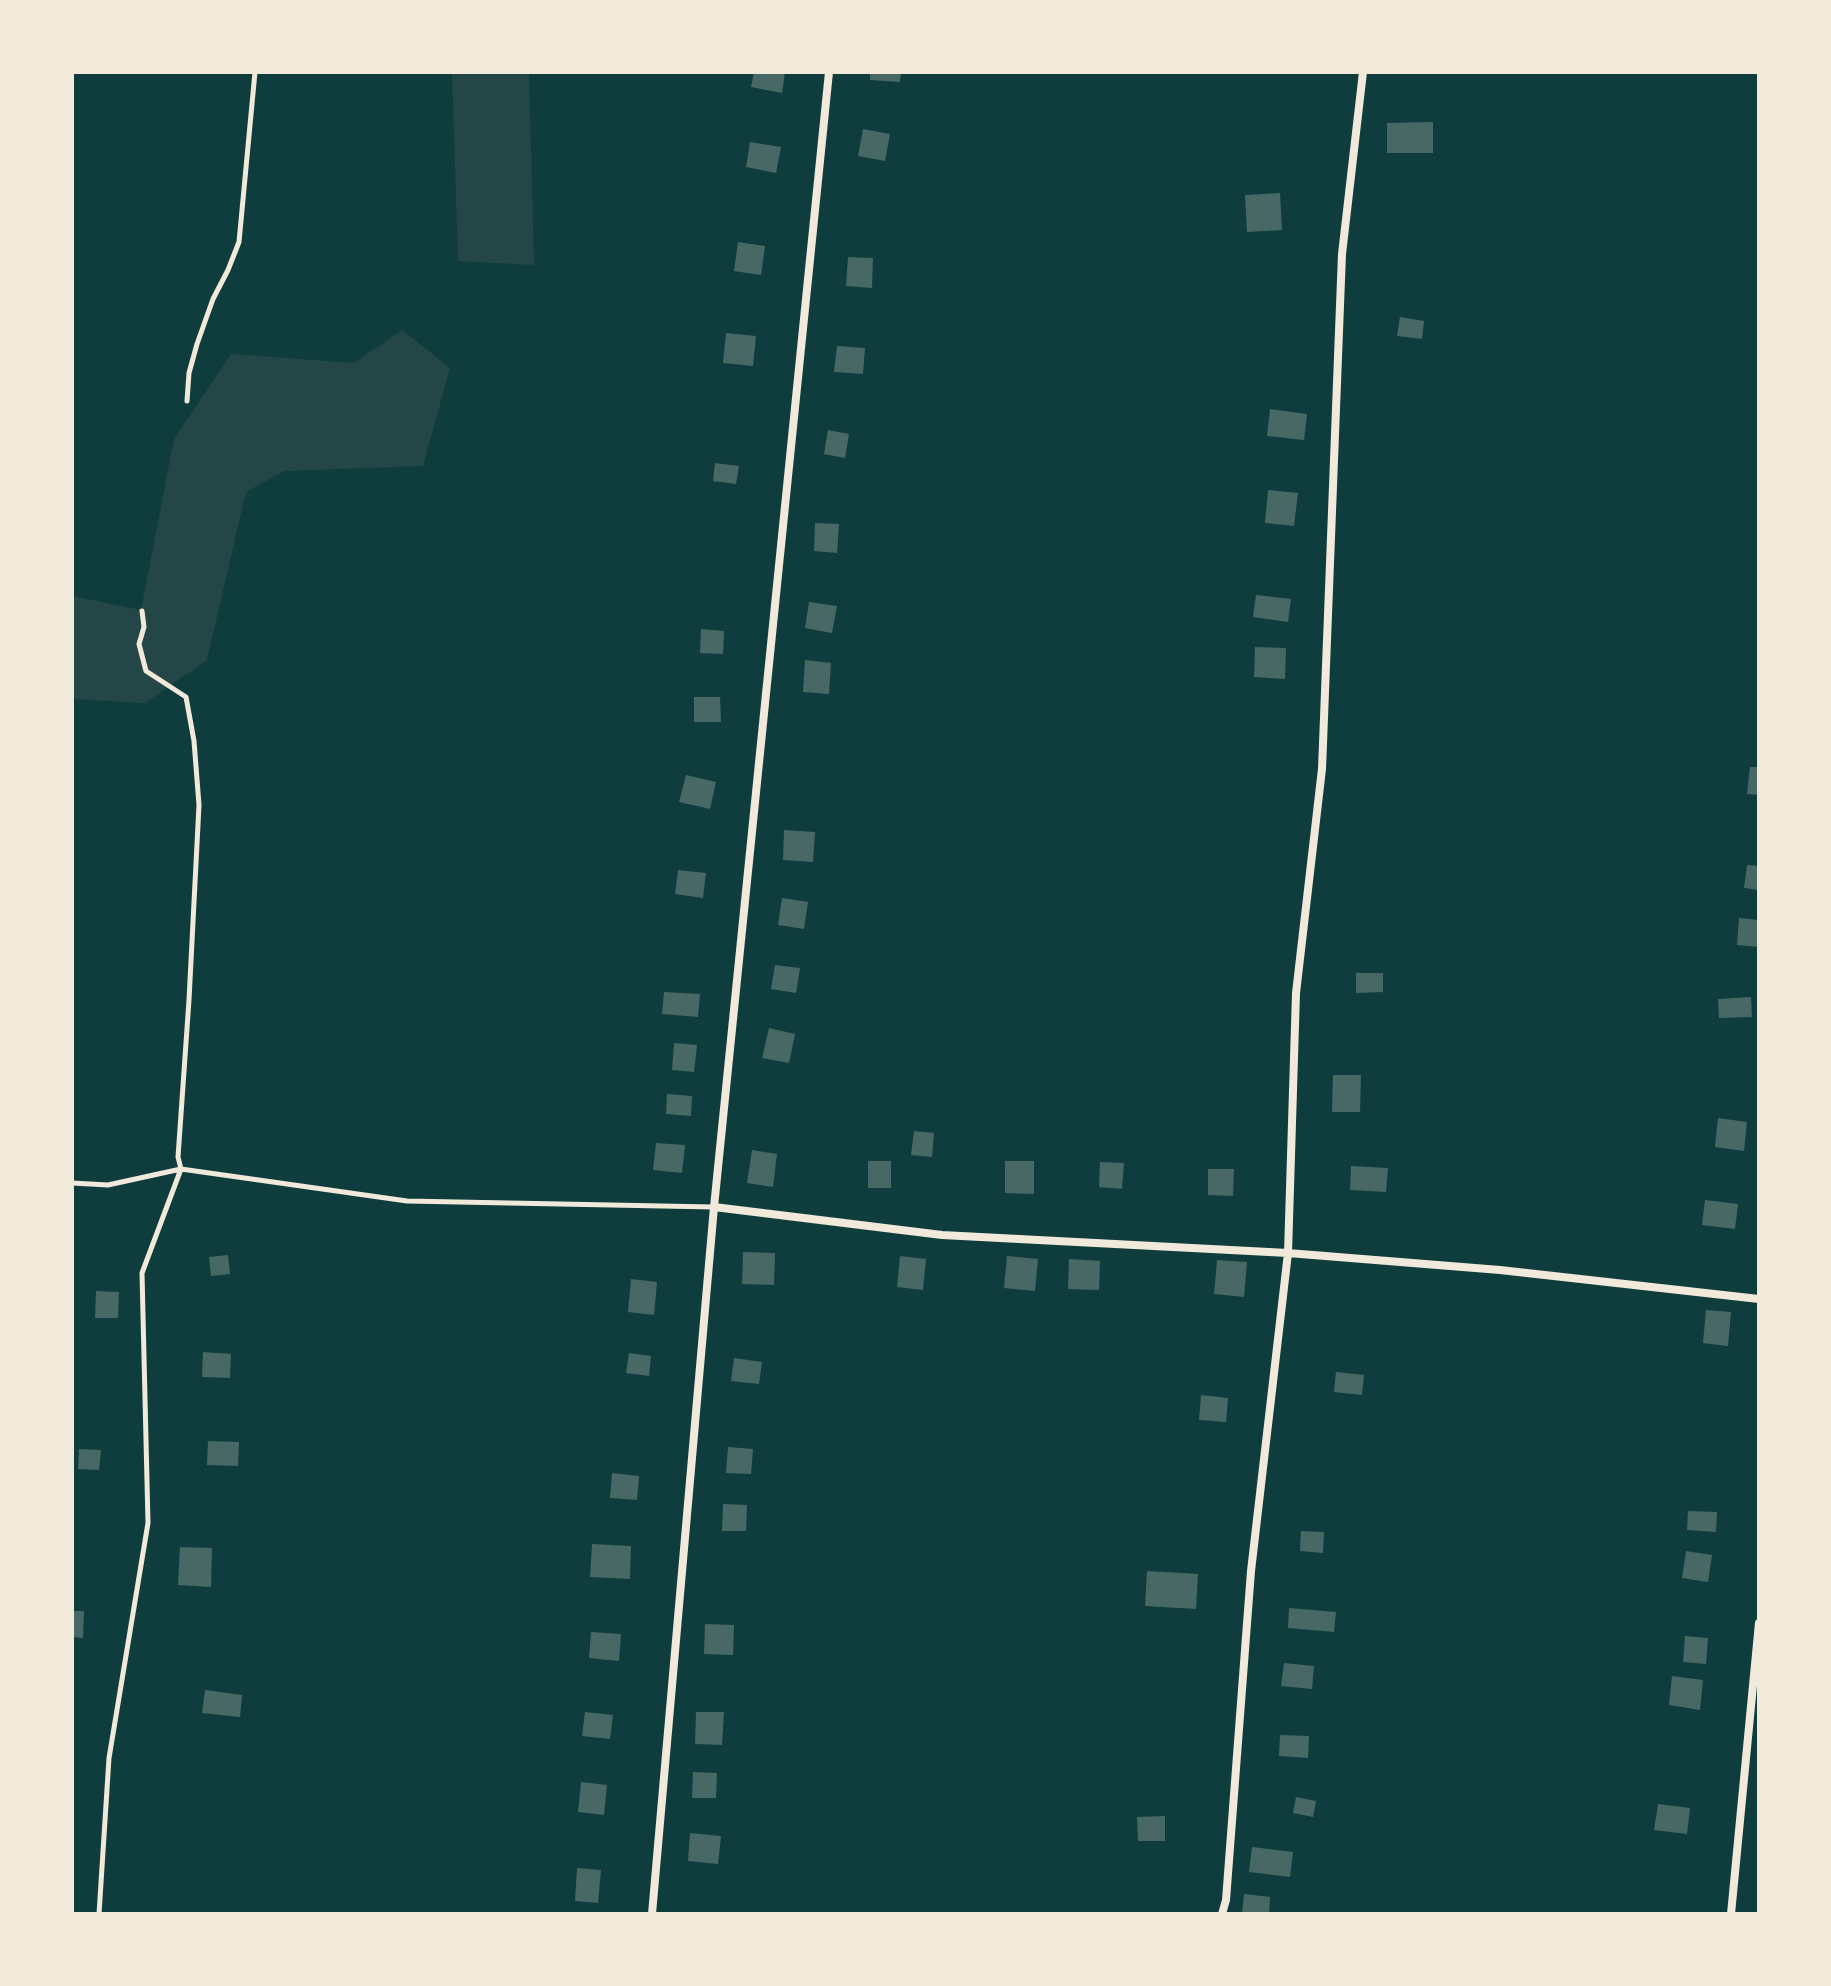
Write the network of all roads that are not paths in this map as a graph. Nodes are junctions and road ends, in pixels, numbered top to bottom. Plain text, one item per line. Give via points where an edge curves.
1 (255, 72) edge
2 (829, 72) edge
3 (1363, 72) edge
4 (187, 401) dead end
5 (142, 611) dead end
6 (181, 1169) junction
7 (72, 1183) edge
8 (714, 1207) junction
9 (1288, 1253) junction
10 (1759, 1299) edge
11 (1759, 1623) edge
12 (99, 1914) edge
13 (652, 1914) edge
14 (1222, 1914) edge
15 (1731, 1914) edge

1 - 4 lane via 239,242 197,344
2 - 8 street
3 - 9 street via 1342,254 1322,769 1296,993
5 - 6 lane via 139,644 146,671 186,697 199,805
6 - 7 lane via 108,1185
6 - 8 lane via 407,1201
6 - 12 lane via 142,1273 148,1523 109,1758
8 - 9 street via 942,1235
8 - 13 street
9 - 10 street
9 - 14 street via 1251,1571
11 - 15 street

